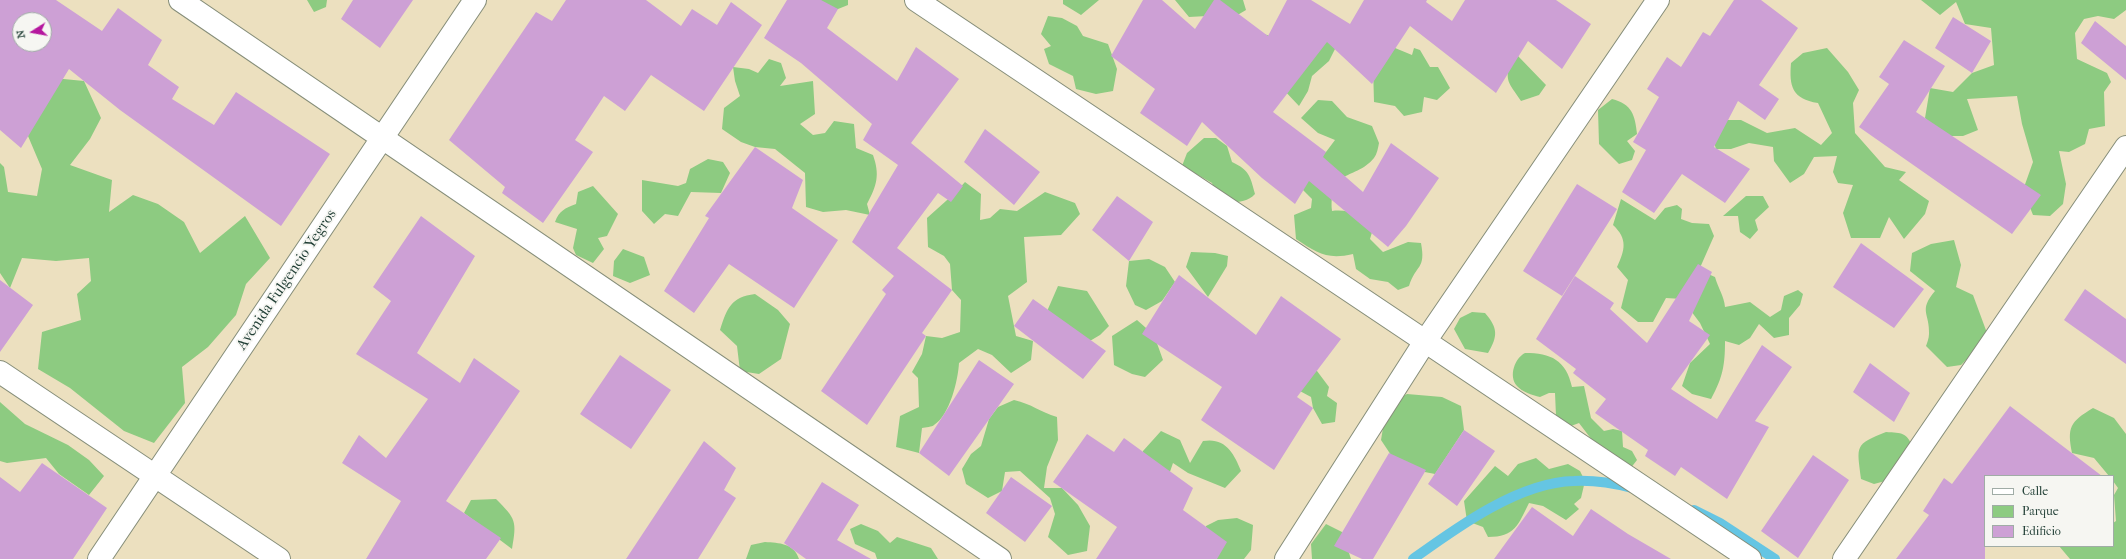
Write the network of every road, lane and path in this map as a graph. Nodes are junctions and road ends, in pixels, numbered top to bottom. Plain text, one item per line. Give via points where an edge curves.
1 (180, 0) edge
2 (475, 0) edge
3 (916, 0) edge
4 (1657, 0) edge
5 (383, 138) junction
6 (2126, 147) edge
7 (1426, 340) junction
8 (0, 372) edge
9 (155, 474) junction
10 (99, 559) edge
11 (278, 559) edge
12 (1000, 559) edge
13 (1286, 559) edge
14 (1750, 559) edge
15 (1844, 559) edge

1 - 5 street
2 - 5 street, Avenida Fulgencio Yegros
3 - 7 street
4 - 7 street
5 - 9 street, Avenida Fulgencio Yegros
5 - 12 street
6 - 15 street
7 - 13 street
7 - 14 street
8 - 9 street
9 - 10 street, Avenida Fulgencio Yegros
9 - 11 street

